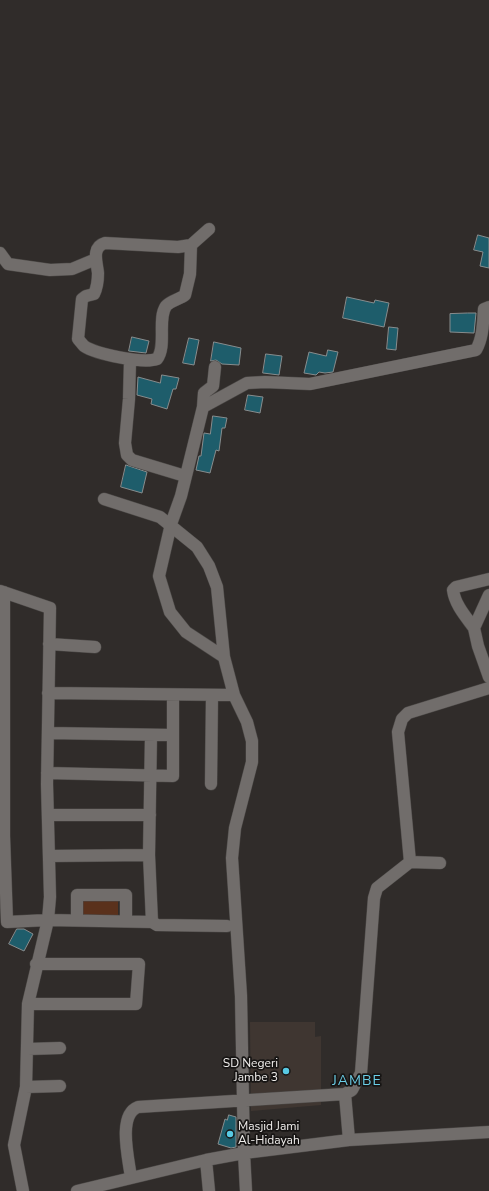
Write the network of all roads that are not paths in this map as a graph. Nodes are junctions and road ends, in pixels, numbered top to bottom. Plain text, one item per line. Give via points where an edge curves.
1 (209, 229) dead end
2 (191, 245) junction
3 (0, 253) edge
4 (96, 259) junction
5 (489, 307) edge
6 (130, 361) junction
7 (215, 367) dead end
8 (203, 407) junction
9 (185, 476) junction
10 (104, 499) dead end
11 (171, 524) junction
12 (489, 579) edge
13 (2, 591) edge
14 (489, 595) edge
15 (474, 628) junction
16 (49, 644) junction
17 (94, 647) dead end
18 (224, 657) junction
19 (489, 677) edge
20 (2, 686) edge
21 (489, 688) edge
22 (48, 693) junction
23 (173, 695) junction
24 (212, 695) junction
25 (234, 695) junction
26 (2, 727) edge
27 (48, 733) junction
28 (172, 734) junction
29 (151, 735) junction
30 (2, 766) edge
31 (47, 773) junction
32 (150, 775) junction
33 (211, 784) dead end
34 (2, 805) edge
35 (48, 815) junction
36 (150, 815) junction
37 (2, 833) edge
38 (149, 855) junction
39 (49, 856) junction
40 (410, 862) junction
41 (440, 863) dead end
42 (48, 920) junction
43 (77, 920) junction
44 (126, 921) junction
45 (152, 922) junction
46 (227, 926) dead end
47 (36, 964) junction
48 (28, 1004) junction
49 (60, 1048) dead end
50 (28, 1049) junction
51 (60, 1086) dead end
52 (26, 1087) junction
53 (345, 1094) junction
54 (244, 1100) junction
55 (489, 1132) edge
56 (349, 1140) junction
57 (244, 1153) junction
58 (206, 1160) junction
59 (131, 1178) junction
60 (22, 1191) edge
61 (77, 1191) edge
62 (209, 1191) edge
63 (246, 1191) edge

1 - 2 street
2 - 4 street via 178,247 105,242 97,248
2 - 6 street via 190,274 185,295 167,305 164,310 160,356 154,360
3 - 4 street via 8,264 50,270 72,269
4 - 6 street via 96,290 94,294 82,299 78,339 90,348
5 - 8 street via 484,309 482,331 476,350 310,384 247,383
6 - 9 street via 125,443 127,455 132,460
7 - 8 street via 213,386 205,392
8 - 9 street
9 - 11 street
10 - 11 street via 160,517
11 - 18 street via 197,547 209,566 217,587
11 - 18 street via 159,576 170,612 186,632
12 - 15 street via 453,590 462,612
13 - 16 street via 50,608
13 - 20 street
14 - 15 street
15 - 19 street
16 - 17 street
16 - 22 street
18 - 25 street
20 - 26 street
21 - 40 street via 408,714 402,719 398,732
22 - 23 street
22 - 27 street
23 - 24 street
23 - 28 street
24 - 25 street
24 - 33 street
25 - 54 street via 247,722 252,741 252,762 235,828 232,858 241,996
26 - 30 street
27 - 29 street
27 - 31 street
28 - 29 street
28 - 32 street via 173,776
29 - 32 street
30 - 34 street
31 - 32 street
31 - 35 street
32 - 36 street
34 - 37 street
35 - 36 street
35 - 39 street
36 - 38 street
37 - 42 street via 7,922
38 - 39 street
38 - 45 street
39 - 42 street
40 - 41 street
40 - 53 street via 377,888 374,898 361,1073 352,1090
42 - 43 street
42 - 47 street
43 - 44 street
43 - 44 street via 78,894 126,895
44 - 45 street
45 - 46 street
47 - 48 street
47 - 48 street via 139,964 136,1004
48 - 50 street
49 - 50 street
50 - 52 street
51 - 52 street
52 - 60 street via 14,1145
53 - 54 street
53 - 56 street
54 - 57 street
54 - 59 street via 138,1107 131,1110 126,1130
55 - 56 street
56 - 57 street
57 - 58 street
57 - 63 street
58 - 59 street
58 - 62 street
59 - 61 street

